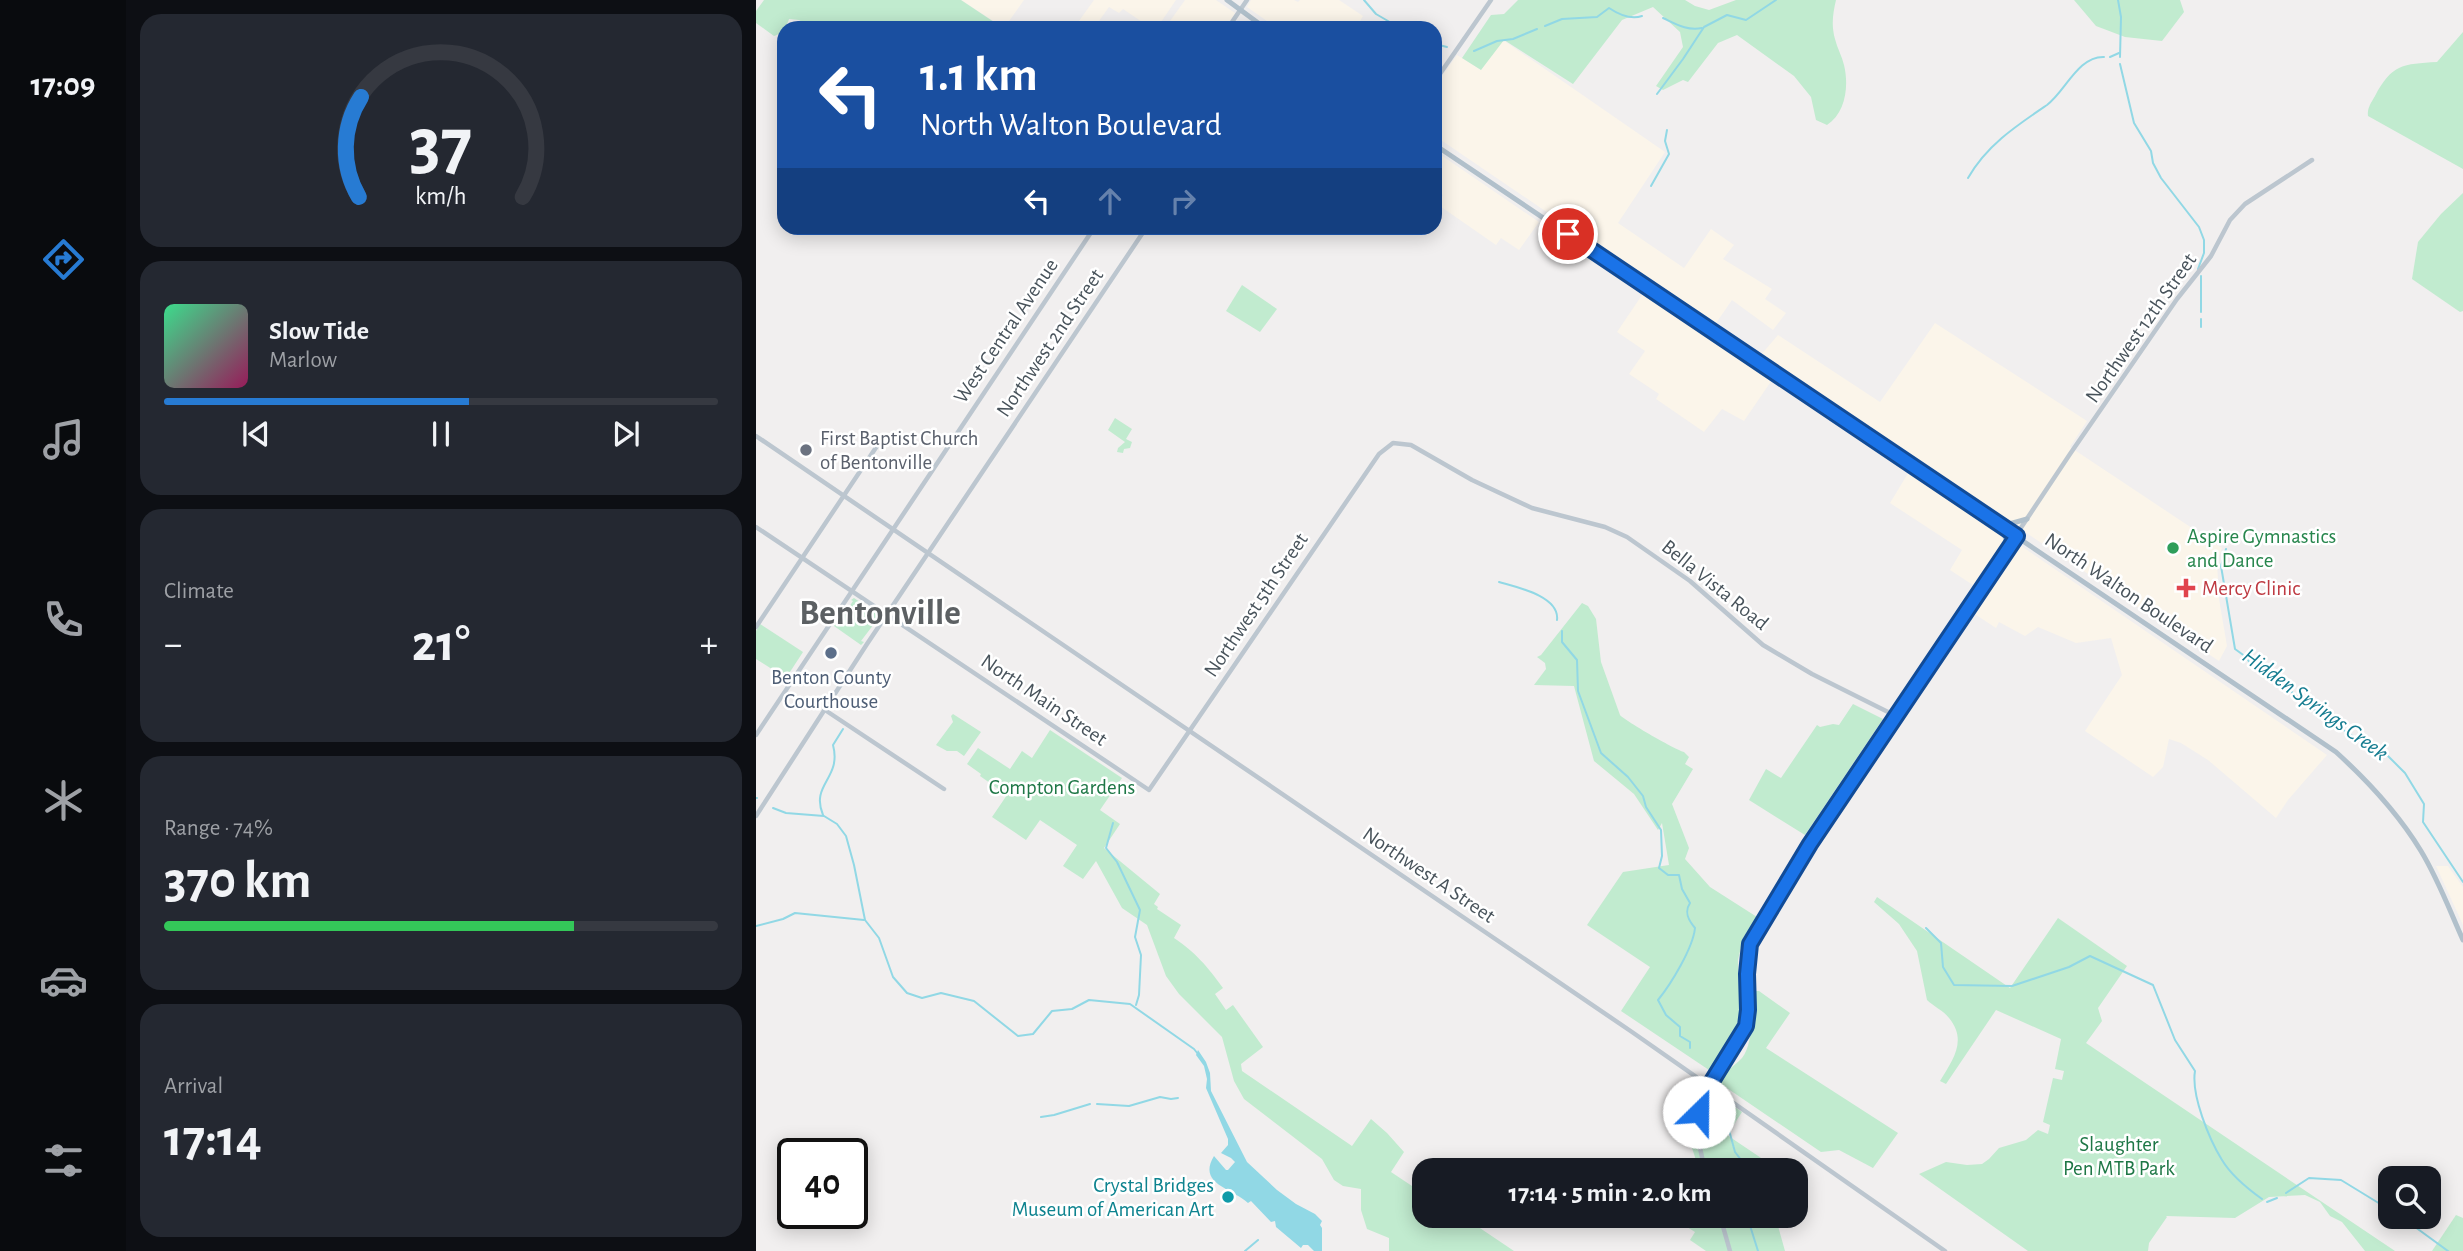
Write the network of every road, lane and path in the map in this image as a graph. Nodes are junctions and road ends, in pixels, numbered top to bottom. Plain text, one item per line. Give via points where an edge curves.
1 (1227, 0) edge
2 (1247, 0) edge
3 (1491, 0) edge
4 (1241, 10) junction
5 (1233, 21) edge
6 (1256, 21) edge
7 (1442, 71) edge
8 (1442, 150) edge
9 (2312, 160) dead end
10 (1089, 235) edge
11 (1141, 235) edge
12 (756, 436) edge
13 (881, 440) dead end
14 (1393, 443) joint
15 (844, 495) junction
16 (2027, 519) junction
17 (2001, 526) junction
18 (756, 527) edge
19 (893, 528) junction
20 (2017, 536) junction
21 (929, 552) junction
22 (2005, 553) junction
23 (802, 558) junction
24 (851, 592) junction
25 (886, 615) junction
26 (756, 627) edge
27 (825, 710) junction
28 (1896, 716) junction
29 (1189, 729) junction
30 (756, 734) edge
31 (944, 789) dead end
32 (1149, 790) joint
33 (756, 816) edge
34 (2463, 940) edge
35 (1709, 1086) junction
36 (1702, 1158) edge
37 (1723, 1228) edge
38 (1730, 1251) edge
39 (1945, 1251) edge

1 - 4 main road
2 - 4 street
3 - 7 street
4 - 5 street
4 - 6 main road
8 - 17 main road, North Walton Boulevard
9 - 16 street, Northwest 12th Street via 2236,212 2206,263
10 - 19 street, West Central Avenue
11 - 21 street, Northwest 2nd Street
12 - 15 street, Northwest A Street
13 - 15 street
14 - 28 street, Bella Vista Road via 1410,445 1532,508 1627,537 1690,581 1763,645
14 - 29 street, Northwest 5th Street via 1379,454
15 - 19 street, Northwest A Street
15 - 23 street
16 - 17 main road
16 - 20 street, Northwest 12th Street
17 - 20 main road, North Walton Boulevard
17 - 22 main road
18 - 23 street, North Main Street
19 - 21 street, Northwest A Street
19 - 24 street, West Central Avenue
20 - 22 street, Northwest 12th Street
20 - 34 main road, North Walton Boulevard via 2321,741 2362,776 2422,853
21 - 25 street, Northwest 2nd Street
21 - 29 street, Northwest A Street
22 - 28 street, Northwest 12th Street
23 - 24 street, North Main Street
23 - 26 street
24 - 25 street, North Main Street
24 - 30 street, West Central Avenue
25 - 27 street, Northwest 2nd Street
25 - 32 street, North Main Street
27 - 31 street
27 - 33 street, Northwest 2nd Street
28 - 35 street, Northwest 12th Street via 1750,944 1746,1026
29 - 32 street, Northwest 5th Street
29 - 35 street, Northwest A Street
35 - 36 street, Northwest 12th Street via 1699,1112 1697,1134
35 - 39 street, Northwest A Street
37 - 38 street

